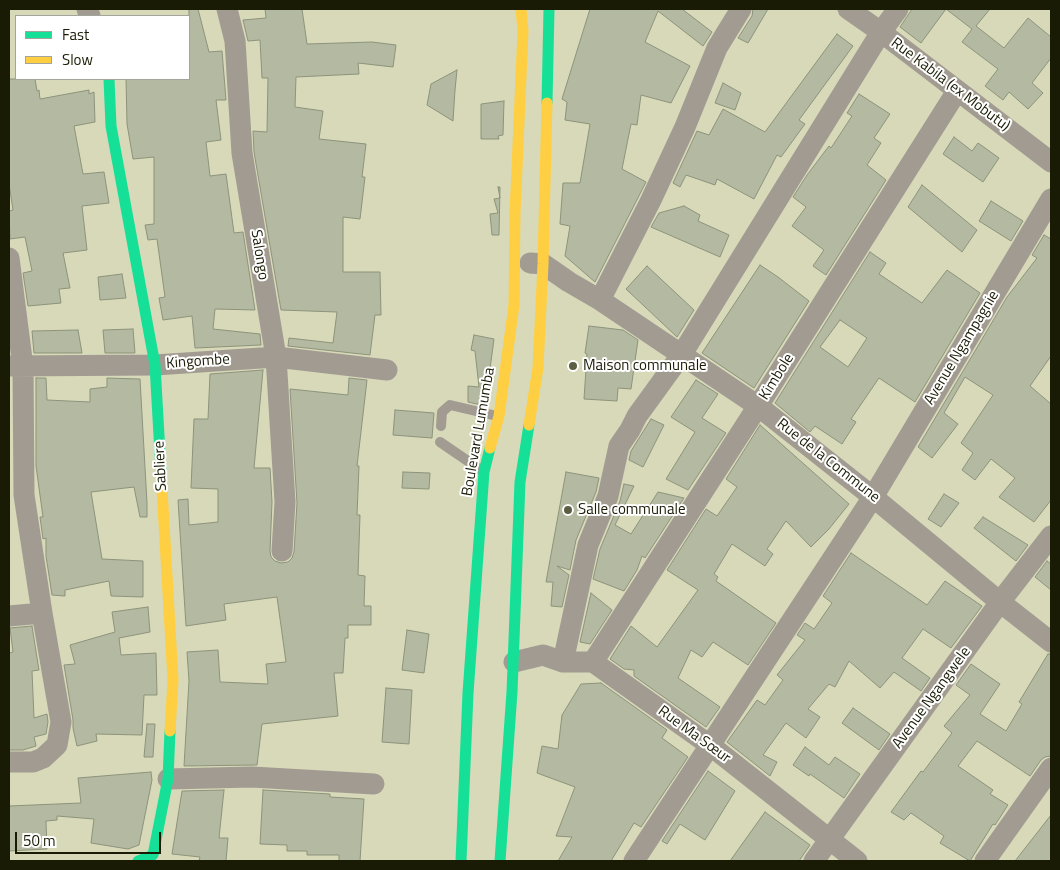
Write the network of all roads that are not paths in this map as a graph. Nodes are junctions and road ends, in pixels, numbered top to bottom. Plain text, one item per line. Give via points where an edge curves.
1 (227, 9) edge
2 (521, 9) edge
3 (549, 9) edge
4 (741, 9) edge
5 (848, 9) edge
6 (898, 9) edge
7 (881, 32) junction
8 (109, 80) edge
9 (958, 91) junction
10 (1051, 162) edge
11 (1051, 199) edge
12 (9, 258) edge
13 (515, 262) junction
14 (543, 264) junction
15 (600, 300) junction
16 (682, 354) junction
17 (276, 357) junction
18 (155, 365) junction
19 (16, 367) edge
20 (387, 370) dead end
21 (758, 406) junction
22 (499, 416) junction
23 (441, 426) dead end
24 (440, 442) dead end
25 (484, 472) junction
26 (873, 497) junction
27 (1051, 536) edge
28 (282, 551) dead end
29 (1000, 602) junction
30 (42, 613) junction
31 (9, 616) edge
32 (1051, 642) edge
33 (514, 662) junction
34 (563, 662) junction
35 (593, 662) junction
36 (710, 746) junction
37 (9, 762) edge
38 (1051, 768) edge
39 (168, 779) junction
40 (374, 784) dead end
41 (830, 840) junction
42 (138, 861) edge
43 (461, 861) edge
44 (500, 861) edge
45 (634, 861) edge
46 (814, 861) edge
47 (857, 861) edge
48 (985, 861) edge

1 - 17 street, Salongo via 235,41 242,153
2 - 13 main road, Boulevard Lumumba via 523,31
3 - 14 main road
4 - 15 street via 717,48 663,176
5 - 7 street, Rue Kabila (ex Mobutu)
6 - 7 street
7 - 9 street, Rue Kabila (ex Mobutu)
7 - 16 street
8 - 18 main road, Sabliere via 111,126
9 - 10 street, Rue Kabila (ex Mobutu)
9 - 21 street, Kimbole
11 - 26 street, Avenue Ngampagnie
12 - 19 street
13 - 14 street
13 - 22 main road, Boulevard Lumumba via 514,305
14 - 15 street, Rue de la Commune
14 - 33 main road via 538,368 520,482
15 - 16 street, Rue de la Commune
16 - 21 street, Rue de la Commune
16 - 34 street via 619,446 608,496 588,545
17 - 18 street, Kingombe
17 - 20 street, Kingombe
17 - 28 street, Salongo via 285,502
18 - 19 street, Kingombe
18 - 39 main road, Sabliere via 173,680
19 - 30 street via 24,495
21 - 26 street, Rue de la Commune
21 - 35 street, Kimbole
22 - 23 lane via 450,405 442,412
22 - 25 main road, Boulevard Lumumba
24 - 25 lane
25 - 43 main road, Boulevard Lumumba
26 - 29 street, Rue de la Commune
26 - 36 street, Avenue Ngampagnie
27 - 29 street, Avenue Ngangwele
29 - 32 street, Rue de la Commune
29 - 41 street, Avenue Ngangwele
30 - 31 street
30 - 37 street via 61,722 57,745 34,762
33 - 34 street via 543,655
33 - 44 main road via 508,692
34 - 35 street
35 - 36 street, Rue Ma Sœur
36 - 41 street, Rue Ma Sœur
36 - 45 street, Avenue Ngampagnie
38 - 48 street
39 - 40 street via 252,777
39 - 42 main road, Sabliere via 152,855
41 - 46 street, Avenue Ngangwele
41 - 47 street, Rue Ma Sœur

